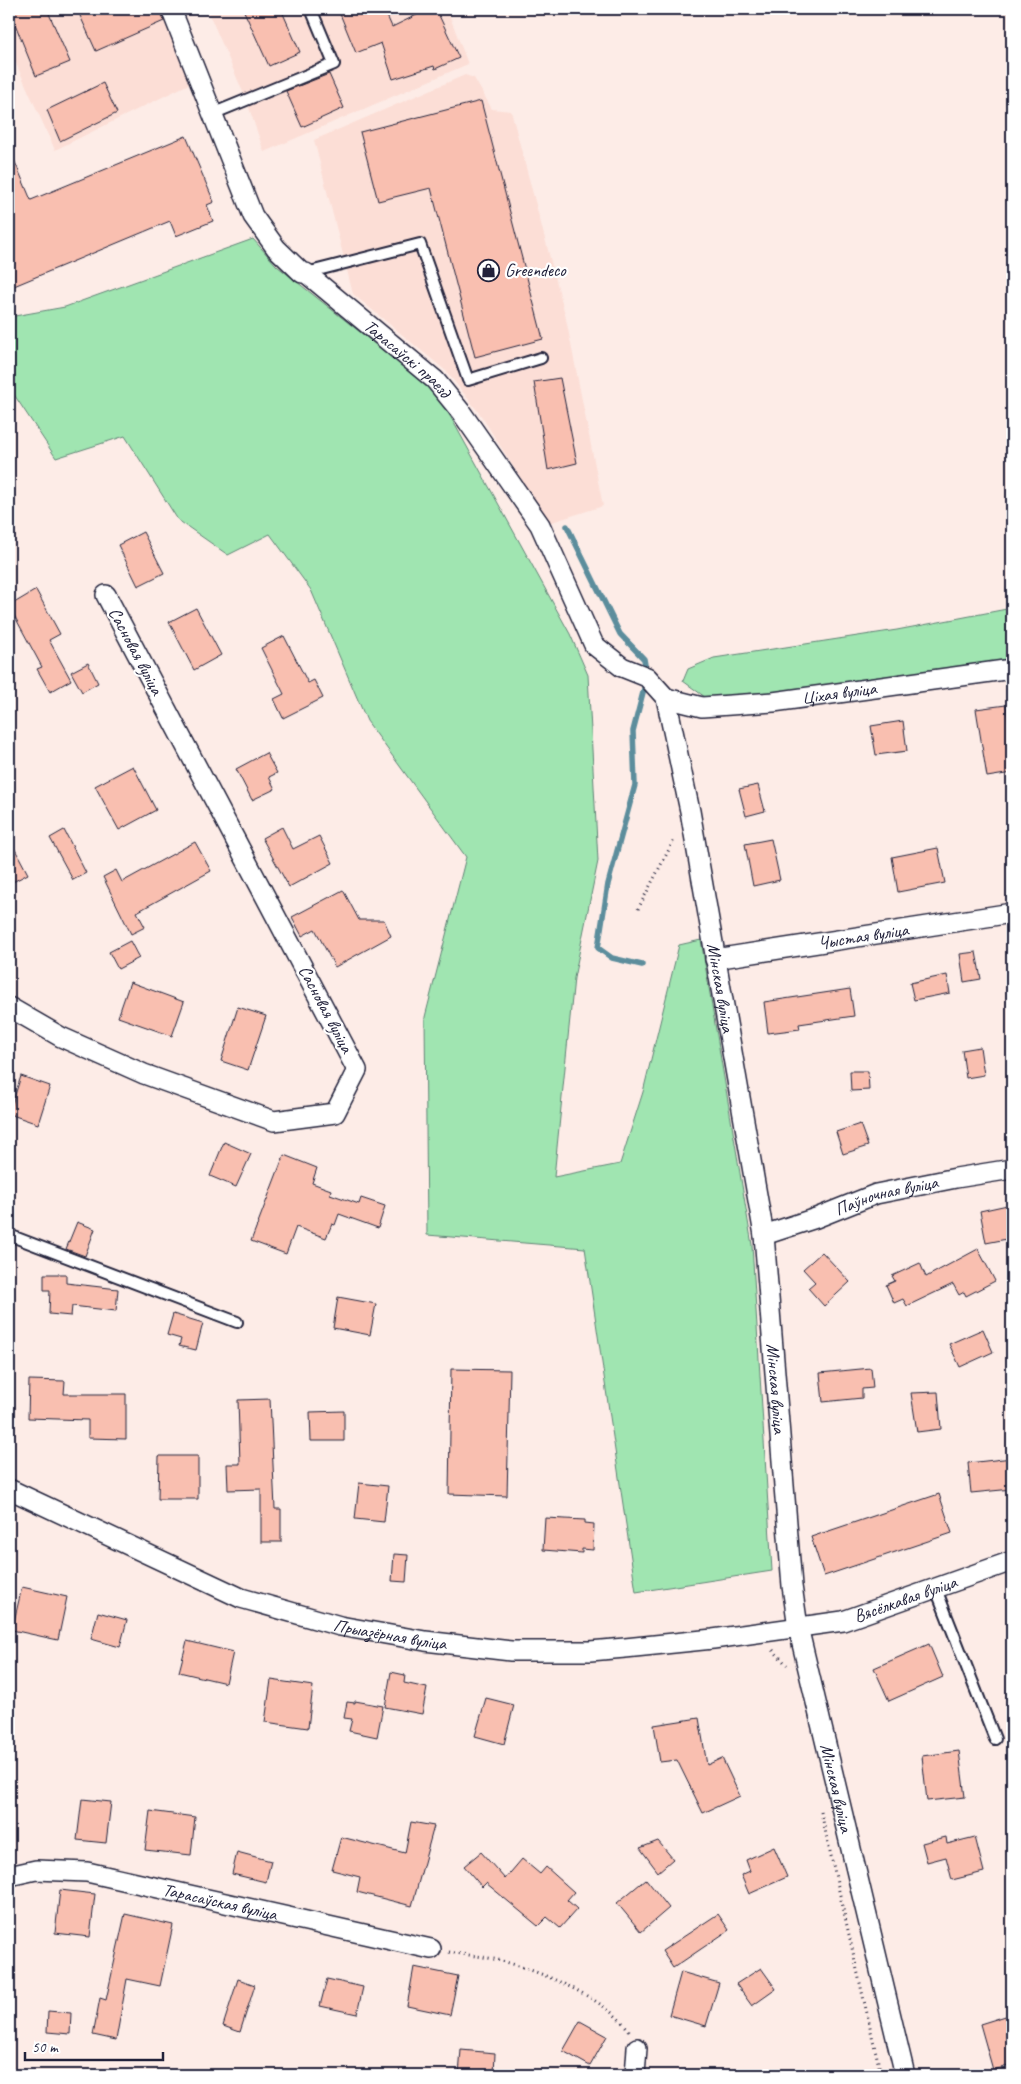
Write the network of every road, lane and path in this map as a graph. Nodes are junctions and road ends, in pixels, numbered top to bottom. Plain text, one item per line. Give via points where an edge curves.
1 (171, 9) edge
2 (311, 9) edge
3 (212, 114) junction
4 (306, 273) junction
5 (541, 358) dead end
6 (106, 594) dead end
7 (1012, 669) edge
8 (666, 698) junction
9 (690, 811) junction
10 (638, 909) dead end
11 (1012, 913) edge
12 (715, 959) junction
13 (9, 1007) edge
14 (1012, 1169) edge
15 (9, 1235) edge
16 (764, 1235) junction
17 (237, 1322) dead end
18 (9, 1489) edge
19 (1012, 1561) edge
20 (936, 1588) junction
21 (798, 1627) junction
22 (772, 1649) dead end
23 (788, 1666) dead end
24 (995, 1738) dead end
25 (819, 1803) dead end
26 (9, 1876) edge
27 (431, 1949) joint
28 (637, 2048) joint
29 (634, 2075) edge
30 (881, 2075) edge
31 (905, 2075) edge

1 - 3 street, Тарасаўскі праезд
2 - 3 lane via 334,64
3 - 4 street, Тарасаўскі праезд via 253,216 276,248 302,273
4 - 5 lane via 420,244 468,380
4 - 8 street, Тарасаўскі праезд via 435,380 540,525 594,645 622,667 647,677
6 - 13 street, Сасновая вуліца via 358,1070 335,1113 274,1121 144,1074 61,1037
7 - 8 street, Ціхая вуліца via 773,702 702,707
8 - 9 street, Мінская вуліца
9 - 10 path
9 - 12 street, Мінская вуліца
11 - 12 street, Чыстая вуліца
12 - 16 street, Мінская вуліца
14 - 16 street, Паўночная вуліца via 876,1194
15 - 17 lane
16 - 21 street, Мінская вуліца
18 - 21 street, Прыазёрная вуліца via 241,1598 340,1626 425,1641 511,1651 590,1651
19 - 20 street, Вясёлкавая вуліца
20 - 21 street, Вясёлкавая вуліца via 843,1621
20 - 24 lane
21 - 31 street, Мінская вуліца
22 - 23 path
25 - 30 path
26 - 27 street, Тарасаўская вуліца via 36,1870 87,1872
27 - 28 path via 498,1960 545,1976 592,1998 624,2022
28 - 29 street

